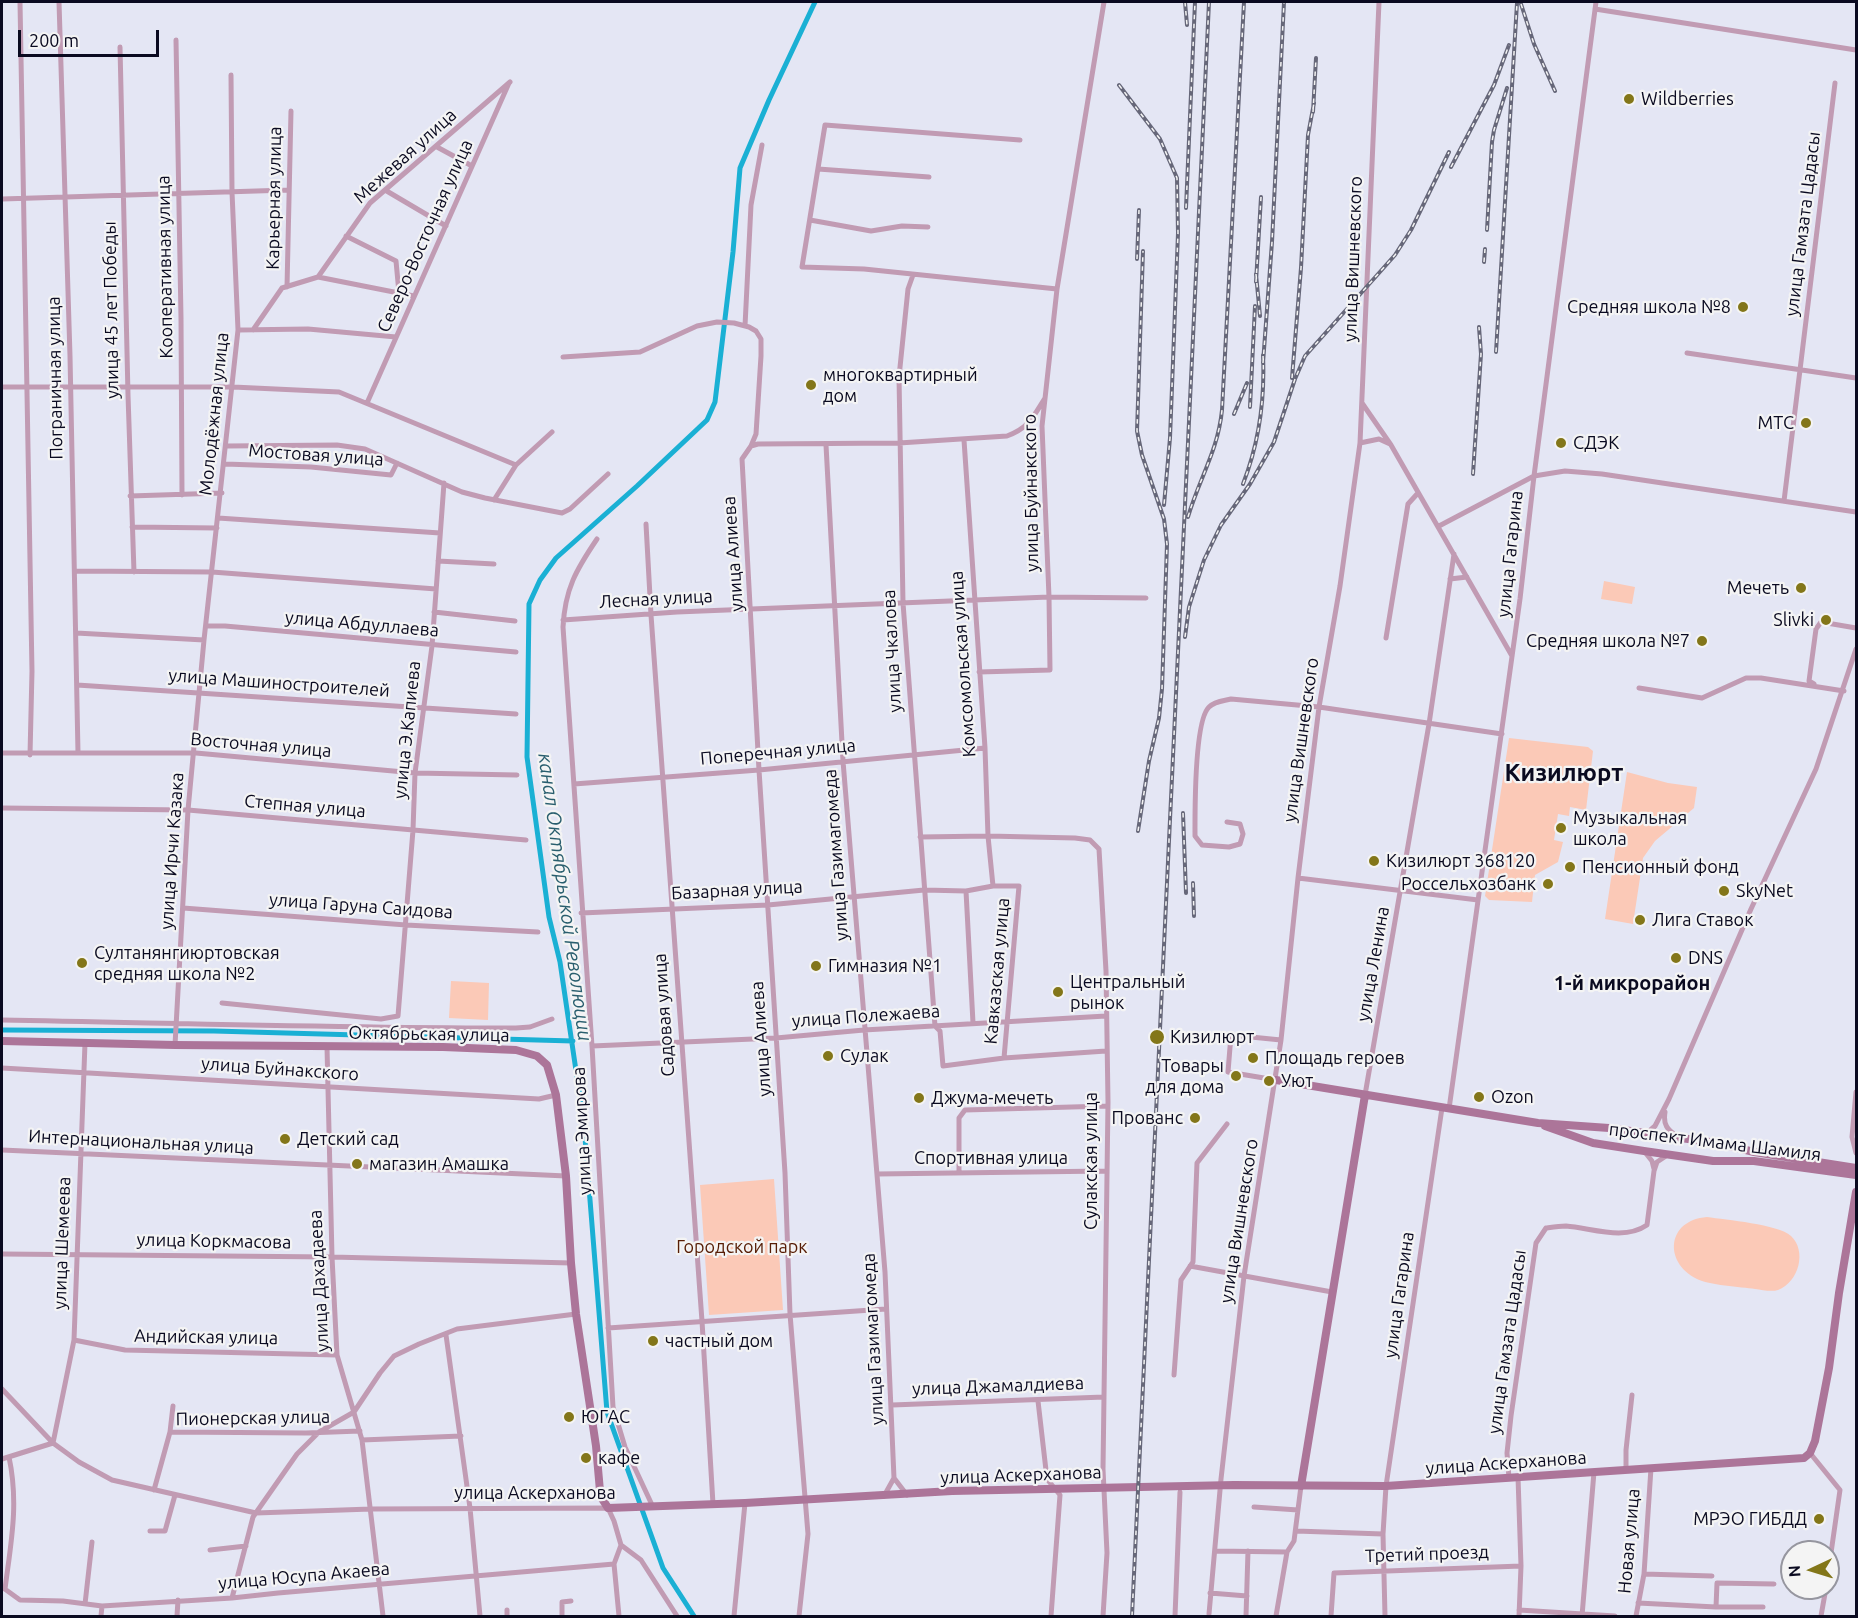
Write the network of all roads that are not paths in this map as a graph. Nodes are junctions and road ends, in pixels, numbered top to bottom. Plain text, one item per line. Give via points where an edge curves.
1 (20, 2) edge
2 (59, 2) edge
3 (1104, 2) edge
4 (1379, 2) edge
5 (1596, 2) edge
6 (1595, 9) junction
7 (176, 40) dead end
8 (120, 46) dead end
9 (1857, 50) edge
10 (231, 75) dead end
11 (510, 82) joint
12 (1835, 83) dead end
13 (291, 111) dead end
14 (1020, 140) dead end
15 (762, 145) dead end
16 (437, 147) junction
17 (472, 166) junction
18 (818, 169) junction
19 (929, 177) dead end
20 (288, 190) junction
21 (385, 190) junction
22 (232, 192) junction
23 (179, 194) junction
24 (124, 195) junction
25 (65, 197) junction
26 (25, 198) junction
27 (2, 199) edge
28 (810, 220) junction
29 (446, 226) junction
30 (928, 228) dead end
31 (346, 236) junction
32 (913, 275) junction
33 (318, 277) junction
34 (287, 287) junction
35 (1057, 289) junction
36 (399, 293) junction
37 (414, 296) junction
38 (746, 326) junction
39 (238, 330) junction
40 (253, 330) junction
41 (396, 338) junction
42 (1688, 352) dead end
43 (563, 357) dead end
44 (1800, 369) junction
45 (1857, 378) edge
46 (2, 387) edge
47 (71, 387) junction
48 (128, 387) junction
49 (181, 387) junction
50 (233, 387) junction
51 (26, 388) junction
52 (1045, 398) junction
53 (367, 403) junction
54 (1362, 403) junction
55 (552, 432) dead end
56 (963, 440) junction
57 (899, 443) junction
58 (1360, 443) junction
59 (826, 445) junction
60 (1391, 445) junction
61 (226, 446) junction
62 (751, 446) junction
63 (397, 463) junction
64 (225, 464) junction
65 (516, 465) junction
66 (608, 474) dead end
67 (1534, 477) junction
68 (444, 483) junction
69 (222, 493) junction
70 (1418, 493) junction
71 (182, 495) junction
72 (130, 496) junction
73 (494, 500) junction
74 (1784, 501) junction
75 (1857, 512) edge
76 (218, 518) junction
77 (646, 524) dead end
78 (1439, 526) junction
79 (132, 527) junction
80 (217, 528) junction
81 (440, 533) junction
82 (597, 539) dead end
83 (1454, 554) junction
84 (438, 561) junction
85 (494, 564) dead end
86 (75, 571) junction
87 (134, 572) junction
88 (212, 572) junction
89 (1467, 577) junction
90 (1450, 579) junction
91 (436, 590) junction
92 (1049, 597) junction
93 (1146, 598) dead end
94 (974, 601) junction
95 (903, 603) junction
96 (833, 606) junction
97 (751, 609) junction
98 (434, 612) junction
99 (651, 615) junction
100 (563, 620) junction
101 (515, 621) dead end
102 (206, 627) junction
103 (1857, 628) edge
104 (76, 633) junction
105 (1386, 638) dead end
106 (204, 640) junction
107 (432, 646) junction
108 (1857, 649) edge
109 (516, 652) dead end
110 (1513, 657) junction
111 (979, 672) junction
112 (77, 685) junction
113 (1818, 686) junction
114 (1639, 688) dead end
115 (1844, 691) junction
116 (199, 692) junction
117 (1319, 707) junction
118 (424, 709) junction
119 (516, 714) dead end
120 (1429, 724) junction
121 (1502, 734) junction
122 (985, 748) junction
123 (2, 753) edge
124 (78, 753) junction
125 (195, 753) junction
126 (913, 754) junction
127 (30, 755) junction
128 (843, 761) junction
129 (759, 770) junction
130 (415, 772) junction
131 (518, 775) dead end
132 (662, 777) junction
133 (574, 784) junction
134 (2, 808) edge
135 (188, 810) junction
136 (1227, 822) dead end
137 (413, 830) junction
138 (988, 836) junction
139 (920, 837) junction
140 (526, 840) dead end
141 (1298, 878) junction
142 (993, 886) junction
143 (924, 890) junction
144 (966, 891) junction
145 (1401, 891) junction
146 (854, 897) junction
147 (1478, 900) junction
148 (768, 905) junction
149 (183, 908) junction
150 (672, 908) junction
151 (581, 913) junction
152 (406, 925) junction
153 (538, 932) dead end
154 (222, 1003) dead end
155 (1106, 1016) junction
156 (552, 1019) dead end
157 (2, 1020) edge
158 (1006, 1022) junction
159 (176, 1023) junction
160 (973, 1023) junction
161 (935, 1026) junction
162 (864, 1030) junction
163 (776, 1038) junction
164 (1281, 1040) junction
165 (2, 1041) edge
166 (681, 1041) junction
167 (85, 1043) junction
168 (176, 1046) junction
169 (592, 1046) junction
170 (327, 1047) junction
171 (1106, 1051) junction
172 (1004, 1058) junction
173 (2, 1068) edge
174 (84, 1072) junction
175 (1276, 1080) junction
176 (328, 1087) junction
177 (1857, 1092) edge
178 (556, 1095) junction
179 (1365, 1095) junction
180 (1669, 1099) junction
181 (1107, 1106) junction
182 (1446, 1108) junction
183 (1538, 1123) junction
184 (1227, 1124) dead end
185 (1609, 1128) junction
186 (1647, 1132) junction
187 (1680, 1138) junction
188 (1717, 1143) junction
189 (1604, 1144) junction
190 (2, 1150) edge
191 (1644, 1151) junction
192 (1857, 1153) edge
193 (80, 1155) junction
194 (1667, 1155) junction
195 (1713, 1161) junction
196 (329, 1166) junction
197 (1857, 1168) edge
198 (1654, 1170) junction
199 (1106, 1171) junction
200 (959, 1173) junction
201 (877, 1174) junction
202 (1857, 1175) edge
203 (566, 1176) junction
204 (1857, 1192) edge
205 (2, 1254) edge
206 (76, 1254) junction
207 (332, 1257) junction
208 (571, 1263) junction
209 (1190, 1266) junction
210 (1244, 1276) junction
211 (1332, 1292) junction
212 (886, 1309) junction
213 (576, 1314) junction
214 (790, 1314) junction
215 (702, 1321) junction
216 (608, 1328) junction
217 (446, 1335) junction
218 (74, 1340) junction
219 (338, 1355) junction
220 (1174, 1375) dead end
221 (2, 1389) edge
222 (1632, 1395) dead end
223 (1104, 1397) junction
224 (1038, 1401) junction
225 (892, 1405) junction
226 (172, 1406) dead end
227 (354, 1412) junction
228 (360, 1431) junction
229 (170, 1432) junction
230 (319, 1432) junction
231 (460, 1436) junction
232 (362, 1440) junction
233 (53, 1443) junction
234 (1810, 1453) junction
235 (9, 1457) junction
236 (2, 1459) edge
237 (1650, 1468) junction
238 (1626, 1470) junction
239 (1594, 1472) junction
240 (1518, 1477) junction
241 (894, 1478) junction
242 (1509, 1478) junction
243 (1301, 1486) junction
244 (1386, 1486) junction
245 (154, 1490) junction
246 (1180, 1492) dead end
247 (175, 1495) junction
248 (907, 1495) junction
249 (884, 1496) junction
250 (804, 1500) junction
251 (745, 1503) junction
252 (713, 1504) junction
253 (650, 1507) junction
254 (1254, 1507) dead end
255 (470, 1508) junction
256 (608, 1508) junction
257 (371, 1509) junction
258 (1298, 1510) junction
259 (256, 1513) junction
260 (150, 1531) dead end
261 (1296, 1531) junction
262 (1383, 1534) junction
263 (1833, 1540) edge
264 (92, 1542) dead end
265 (621, 1545) junction
266 (246, 1546) junction
267 (210, 1550) dead end
268 (1215, 1551) junction
269 (1248, 1551) junction
270 (1287, 1552) junction
271 (614, 1564) junction
272 (1521, 1566) junction
273 (1384, 1572) junction
274 (1644, 1574) junction
275 (476, 1575) junction
276 (1712, 1576) dead end
277 (378, 1584) junction
278 (1774, 1584) dead end
279 (3, 1588) edge
280 (1210, 1593) junction
281 (1247, 1596) junction
282 (232, 1598) junction
283 (178, 1600) junction
284 (1824, 1600) edge
285 (571, 1601) dead end
286 (1638, 1603) junction
287 (85, 1604) junction
288 (102, 1606) junction
289 (1716, 1607) junction
290 (1763, 1607) dead end
291 (1519, 1613) edge
292 (1209, 1614) dead end
293 (1582, 1615) edge
294 (101, 1617) edge
295 (177, 1617) edge
296 (383, 1617) edge
297 (480, 1617) edge
298 (562, 1617) edge
299 (619, 1617) edge
300 (677, 1617) edge
301 (734, 1617) edge
302 (799, 1617) edge
303 (1051, 1617) edge
304 (1103, 1617) edge
305 (1174, 1617) edge
306 (1246, 1617) edge
307 (1276, 1617) edge
308 (1331, 1617) edge
309 (1385, 1617) edge
310 (1615, 1617) edge
311 (1636, 1617) edge
312 (1821, 1617) edge

1 - 26 street
2 - 25 street, Пограничная улица
3 - 35 street, улица Буйнакского
4 - 54 street, улица Вишневского
5 - 6 street, улица Гагарина
6 - 9 street
6 - 67 street, улица Гагарина
7 - 23 street, Кооперативная улица
8 - 24 street, улица 45 лет Победы
10 - 22 street, Молодёжная улица
11 - 16 street, Межевая улица
11 - 17 street, Северо-Восточная улица
12 - 44 street, улица Гамзата Цадасы
13 - 20 street, Карьерная улица
14 - 18 street via 825,125
15 - 38 street via 751,205
16 - 17 street
16 - 21 street, Межевая улица
17 - 29 street, Северо-Восточная улица
18 - 19 street
18 - 28 street
20 - 22 street
20 - 34 street, Карьерная улица
21 - 29 street
21 - 31 street, Межевая улица via 369,203
22 - 23 street
22 - 39 street, Молодёжная улица
23 - 24 street
23 - 49 street, Кооперативная улица
24 - 25 street
24 - 48 street, улица 45 лет Победы
25 - 26 street
25 - 47 street, Пограничная улица
26 - 27 street
26 - 51 street
28 - 30 street via 871,231 902,226
28 - 32 street via 802,267
29 - 37 street, Северо-Восточная улица
31 - 33 street, Межевая улица
31 - 36 street via 396,261
32 - 35 street
32 - 57 street, улица Чкалова via 908,289 899,377
33 - 34 street
33 - 36 street
34 - 40 street via 282,288
35 - 52 street, улица Буйнакского
36 - 37 street
37 - 41 street, Северо-Восточная улица
38 - 43 street via 717,322 697,326 640,352
38 - 62 street via 761,339 756,434
39 - 40 street
39 - 50 street, Молодёжная улица
40 - 41 street via 308,329
41 - 53 street, Северо-Восточная улица
42 - 44 street
44 - 45 street
44 - 74 street, улица Гамзата Цадасы
46 - 51 street
47 - 48 street
47 - 51 street
47 - 86 street, Пограничная улица
48 - 49 street
48 - 72 street, улица 45 лет Победы
49 - 50 street
49 - 71 street, Кооперативная улица
50 - 53 street via 339,392
50 - 61 street, Молодёжная улица
51 - 127 street
52 - 56 street via 1030,423 1020,431
52 - 92 street, улица Буйнакского via 1042,426
53 - 65 street
54 - 58 street, улица Вишневского
54 - 60 street
55 - 65 street
56 - 57 street
56 - 94 street, Комсомольская улица
57 - 59 street
57 - 95 street, улица Чкалова
58 - 60 street via 1379,439
58 - 117 street, улица Вишневского
59 - 62 street
59 - 96 street, улица Газимагомеда
60 - 70 street
61 - 63 street via 337,445 365,449
61 - 64 street, Молодёжная улица
62 - 97 street, улица Алиева via 742,459
63 - 64 street, Мостовая улица via 391,476 311,467
63 - 68 street
64 - 69 street, Молодёжная улица
65 - 73 street
66 - 73 street via 562,513
67 - 74 street via 1584,472
67 - 78 street
67 - 110 street, улица Гагарина
68 - 73 street
68 - 81 street, улица Э.Капиева
69 - 71 street
69 - 76 street, Молодёжная улица
70 - 78 street
70 - 105 street via 1408,504
71 - 72 street
72 - 79 street, улица 45 лет Победы
74 - 75 street
76 - 80 street, Молодёжная улица
76 - 81 street
77 - 99 street, Садовая улица
78 - 83 street
79 - 80 street
79 - 87 street, улица 45 лет Победы
80 - 88 street, Молодёжная улица
81 - 84 street, улица Э.Капиева
82 - 100 street, улица Эмирова via 572,578
83 - 89 street
83 - 90 street, улица Ленина
84 - 85 street
84 - 91 street, улица Э.Капиева
86 - 87 street
86 - 104 street, Пограничная улица
87 - 88 street
88 - 91 street
88 - 102 street, Молодёжная улица
89 - 90 street
89 - 110 street
90 - 120 street, улица Ленина
91 - 98 street, улица Э.Капиева
92 - 93 street, Лесная улица
92 - 94 street, Лесная улица
92 - 111 street, улица Буйнакского via 1050,670
94 - 95 street, Лесная улица
94 - 111 street, Комсомольская улица
95 - 96 street, Лесная улица
95 - 126 street, улица Чкалова
96 - 97 street, Лесная улица
96 - 128 street, улица Газимагомеда
97 - 99 street, Лесная улица
97 - 129 street, улица Алиева
98 - 101 street
98 - 107 street, улица Э.Капиева
99 - 100 street, Лесная улица
99 - 132 street, Садовая улица
100 - 133 street, улица Эмирова
102 - 106 street, Молодёжная улица
102 - 107 street, улица Абдуллаева
103 - 113 street via 1821,622 1816,629 1809,681
104 - 106 street
104 - 112 street, Пограничная улица
106 - 116 street, Молодёжная улица
107 - 109 street, улица Абдуллаева
107 - 118 street, улица Э.Капиева
108 - 115 street
110 - 121 street, улица Гагарина
111 - 122 street, Комсомольская улица
112 - 116 street, улица Машиностроителей
112 - 124 street, Пограничная улица
113 - 114 street via 1746,678 1702,698
113 - 115 street
115 - 180 street via 1816,769
116 - 118 street, улица Машиностроителей
116 - 125 street, Молодёжная улица
117 - 120 street
117 - 136 street via 1231,699 1208,708 1196,760 1195,836 1202,845 1240,844 1240,824
117 - 141 street, улица Вишневского
118 - 119 street, улица Машиностроителей
118 - 130 street, улица Э.Капиева
120 - 121 street
120 - 145 street, улица Ленина
121 - 147 street, улица Гагарина
122 - 126 street, Поперечная улица
122 - 138 street, Комсомольская улица
123 - 127 street, Восточная улица
124 - 125 street, Восточная улица
124 - 127 street, Восточная улица
125 - 130 street, Восточная улица
125 - 135 street, улица Ирчи Казака
126 - 128 street, Поперечная улица
126 - 139 street, улица Чкалова
128 - 129 street, Поперечная улица
128 - 146 street, улица Газимагомеда
129 - 132 street, Поперечная улица
129 - 148 street, улица Алиева
130 - 131 street, Восточная улица
130 - 137 street, улица Э.Капиева
132 - 133 street, Поперечная улица
132 - 150 street, Садовая улица
133 - 151 street, улица Эмирова
134 - 135 street, Степная улица
135 - 137 street, Степная улица
135 - 149 street, улица Ирчи Казака
137 - 140 street, Степная улица
137 - 152 street, улица Э.Капиева
138 - 139 street
138 - 142 street, Комсомольская улица
138 - 155 street, Сулакская улица via 1075,838 1096,844
139 - 143 street, улица Чкалова
141 - 145 street
141 - 164 street, улица Вишневского
142 - 144 street
142 - 158 street, Кавказская улица via 1019,886
143 - 144 street, Базарная улица
143 - 146 street, Базарная улица
143 - 161 street, улица Чкалова
144 - 160 street
145 - 147 street
145 - 179 street, улица Ленина
146 - 148 street, Базарная улица
146 - 162 street, улица Газимагомеда
147 - 182 street, улица Гагарина
148 - 150 street, Базарная улица
148 - 163 street, улица Алиева
149 - 152 street, улица Гаруна Саидова
149 - 159 street, улица Ирчи Казака
150 - 151 street, Базарная улица
150 - 166 street, Садовая улица
151 - 169 street, улица Эмирова
152 - 153 street, улица Гаруна Саидова
152 - 154 street, улица Э.Капиева via 398,1016 381,1019
155 - 158 street, улица Полежаева
155 - 171 street, Сулакская улица
156 - 159 street via 516,1028
157 - 159 street
158 - 160 street, улица Полежаева
158 - 172 street, Кавказская улица
159 - 168 street, улица Ирчи Казака
160 - 161 street, улица Полежаева
161 - 162 street, улица Полежаева
161 - 172 street, улица Чкалова via 940,1031 943,1066
162 - 163 street, улица Полежаева
162 - 201 street, улица Газимагомеда
163 - 166 street, улица Полежаева
163 - 214 street, улица Алиева
164 - 175 street, улица Вишневского
164 - 175 street via 1231,1035 1228,1072
165 - 167 street, Октябрьская улица
166 - 169 street, улица Полежаева
166 - 215 street, Садовая улица
167 - 168 street, Октябрьская улица
167 - 174 street, улица Шемеева
168 - 170 street, Октябрьская улица
169 - 216 street, улица Эмирова
170 - 176 street, улица Дахадаева
170 - 178 street, Октябрьская улица via 516,1050 537,1056 547,1065
171 - 172 street
171 - 181 street, Сулакская улица
173 - 174 street, улица Буйнакского
174 - 176 street, улица Буйнакского
174 - 193 street, улица Шемеева
175 - 179 street, проспект Имама Шамиля
175 - 210 street, улица Вишневского
176 - 178 street, улица Буйнакского via 538,1100
176 - 196 street, улица Дахадаева
177 - 192 street via 1852,1137
178 - 203 street, Октябрьская улица
179 - 182 street, проспект Имама Шамиля
179 - 211 street, улица Ленина
180 - 186 street via 1655,1126
180 - 187 street via 1664,1120
181 - 199 street, Сулакская улица
181 - 200 street via 965,1110 961,1113
182 - 183 street, проспект Имама Шамиля
182 - 244 street, улица Гагарина
183 - 185 street, проспект Имама Шамиля
183 - 189 street, проспект Имама Шамиля
184 - 209 street via 1197,1163
185 - 186 street, проспект Имама Шамиля
185 - 189 street via 1598,1135
186 - 187 street, проспект Имама Шамиля
187 - 188 street, проспект Имама Шамиля
188 - 195 street via 1721,1156
188 - 197 street, проспект Имама Шамиля
189 - 191 street, проспект Имама Шамиля
190 - 193 street, Интернациональная улица
191 - 194 street, проспект Имама Шамиля
191 - 198 street
193 - 196 street, Интернациональная улица
193 - 206 street, улица Шемеева
194 - 195 street, проспект Имама Шамиля
194 - 198 street
195 - 202 street, проспект Имама Шамиля via 1754,1161
196 - 203 street, Интернациональная улица
196 - 207 street, улица Дахадаева
198 - 242 street, улица Гамзата Цадасы via 1647,1225 1637,1232 1563,1226 1546,1228 1536,1243 1511,1416
199 - 200 street, Спортивная улица
199 - 223 street, Сулакская улица
200 - 201 street, Спортивная улица
201 - 212 street, улица Газимагомеда
203 - 208 street, Октябрьская улица
204 - 234 street via 1829,1368
205 - 206 street, улица Коркмасова
206 - 207 street, улица Коркмасова
206 - 218 street, улица Шемеева
207 - 208 street, улица Коркмасова
207 - 219 street, улица Дахадаева
208 - 213 street, Октябрьская улица
209 - 210 street
209 - 220 street via 1181,1280
210 - 211 street
210 - 268 street, улица Вишневского
211 - 243 street, улица Ленина
212 - 214 street
212 - 225 street, улица Газимагомеда
213 - 217 street via 472,1326
213 - 256 street, Октябрьская улица via 600,1491
214 - 215 street
214 - 250 street, улица Алиева
215 - 216 street
215 - 252 street, Садовая улица
216 - 253 street, улица Эмирова via 614,1407 625,1448
217 - 227 street via 394,1356
217 - 231 street
218 - 219 street, Андийская улица via 125,1350
218 - 233 street, улица Шемеева
219 - 227 street, улица Дахадаева
221 - 233 street, улица Аскерханова
222 - 238 street
223 - 224 street, улица Джамалдиева
223 - 304 street, Сулакская улица via 1107,1553
224 - 225 street, улица Джамалдиева
224 - 303 street via 1047,1479 1060,1495
225 - 241 street, улица Газимагомеда
226 - 229 street
227 - 228 street, улица Дахадаева
227 - 230 street
228 - 230 street, Пионерская улица
228 - 232 street, улица Дахадаева
229 - 230 street, Пионерская улица
229 - 245 street, Пионерская улица
230 - 259 street via 297,1454
231 - 232 street
231 - 255 street
232 - 257 street, улица Дахадаева
233 - 235 street
233 - 245 street, улица Аскерханова via 112,1480
234 - 237 street, улица Аскерханова via 1796,1460
234 - 263 street via 1840,1490
235 - 236 street
235 - 279 street via 15,1514
237 - 238 street, улица Аскерханова
237 - 274 street, Новая улица
238 - 239 street, улица Аскерханова
239 - 240 street, улица Аскерханова
239 - 293 street
240 - 242 street, улица Аскерханова
240 - 272 street
241 - 248 street
241 - 249 street
242 - 244 street, улица Аскерханова
243 - 244 street, улица Аскерханова
243 - 248 street, улица Аскерханова
243 - 258 street
244 - 262 street, улица Гагарина
245 - 247 street, улица Аскерханова
246 - 305 street
247 - 259 street, улица Аскерханова
247 - 260 street via 165,1530
248 - 249 street, улица Аскерханова
249 - 250 street, улица Аскерханова
250 - 251 street, улица Аскерханова
250 - 302 street, улица Алиева via 808,1534
251 - 252 street, улица Аскерханова
251 - 301 street
252 - 253 street, улица Аскерханова
253 - 256 street, улица Аскерханова
254 - 258 street
255 - 256 street, улица Аскерханова
255 - 257 street, улица Аскерханова
255 - 275 street
256 - 265 street
257 - 259 street, улица Аскерханова
257 - 277 street, улица Дахадаева
258 - 261 street
259 - 266 street
261 - 262 street
261 - 270 street
262 - 273 street, улица Гагарина
264 - 287 street
265 - 271 street
265 - 300 street via 641,1560
266 - 267 street
266 - 282 street
268 - 269 street
268 - 280 street, улица Вишневского
269 - 270 street
269 - 281 street
270 - 307 street
271 - 275 street, улица Юсупа Акаева
271 - 299 street
272 - 273 street, Третий проезд
272 - 291 street
273 - 308 street, Третий проезд via 1334,1573
273 - 309 street, улица Гагарина
274 - 276 street
274 - 286 street, Новая улица
275 - 277 street, улица Юсупа Акаева
275 - 297 street
277 - 282 street, улица Юсупа Акаева
277 - 296 street, улица Дахадаева
278 - 289 street via 1717,1583
279 - 287 street, улица Юсупа Акаева via 20,1600
280 - 281 street
280 - 292 street, улица Вишневского
281 - 306 street
282 - 283 street, улица Юсупа Акаева
283 - 288 street, улица Юсупа Акаева
283 - 295 street
284 - 312 street
285 - 298 street via 562,1602
286 - 289 street
286 - 311 street, Новая улица
287 - 288 street, улица Юсупа Акаева
288 - 294 street
289 - 290 street
291 - 293 street
293 - 310 street

